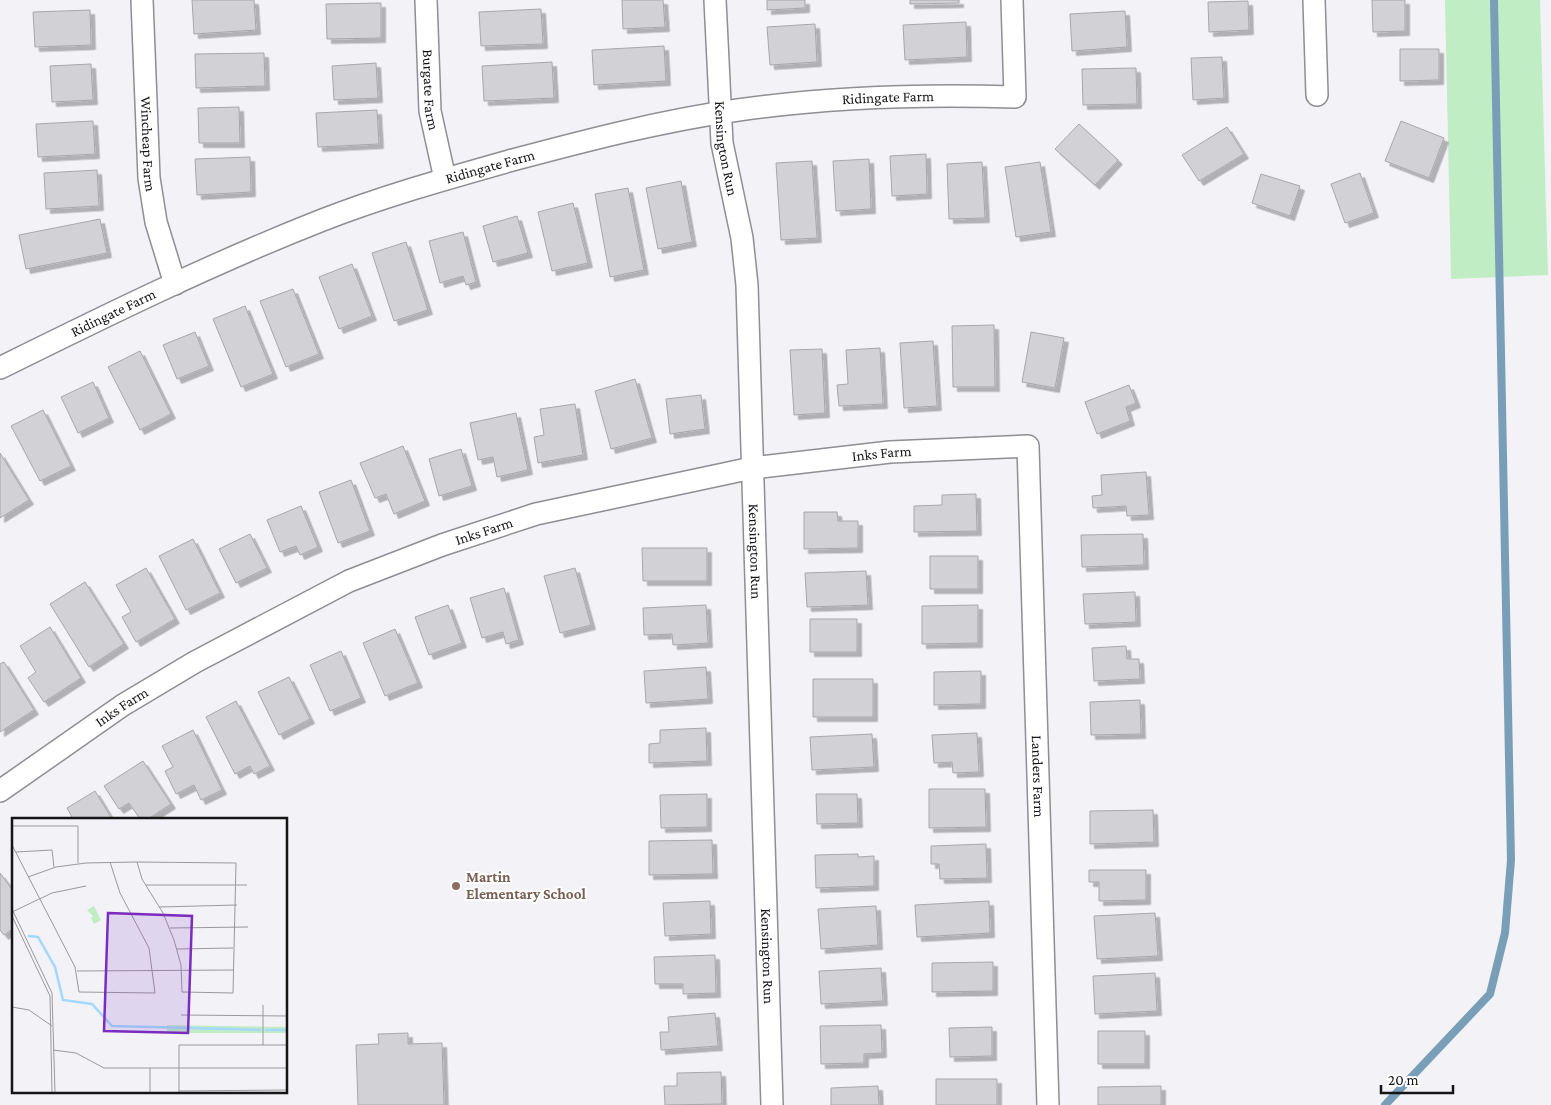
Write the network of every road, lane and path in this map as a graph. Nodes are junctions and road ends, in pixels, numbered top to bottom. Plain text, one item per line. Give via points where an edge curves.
1 (142, 0) edge
2 (426, 0) edge
3 (715, 0) edge
4 (1012, 0) edge
5 (1314, 0) edge
6 (1317, 95) dead end
7 (719, 113) junction
8 (445, 179) junction
9 (175, 284) junction
10 (0, 368) edge
11 (1028, 446) joint
12 (752, 468) junction
13 (0, 791) edge
14 (772, 1105) edge
15 (1048, 1105) edge

1 - 9 street, Wincheap Farm via 149,178 156,222
2 - 8 street, Burgate Farm via 430,111
3 - 7 street, Kensington Run
4 - 7 street, Ridingate Farm via 1015,97 872,98
5 - 6 street
7 - 8 street, Ridingate Farm via 600,136
7 - 12 street, Kensington Run via 742,238 747,285
8 - 9 street, Ridingate Farm via 323,220
9 - 10 street, Ridingate Farm
11 - 12 street, Inks Farm via 890,452
11 - 15 street, Landers Farm
12 - 13 street, Inks Farm via 536,514 442,544 349,581 194,662 124,705
12 - 14 street, Kensington Run

